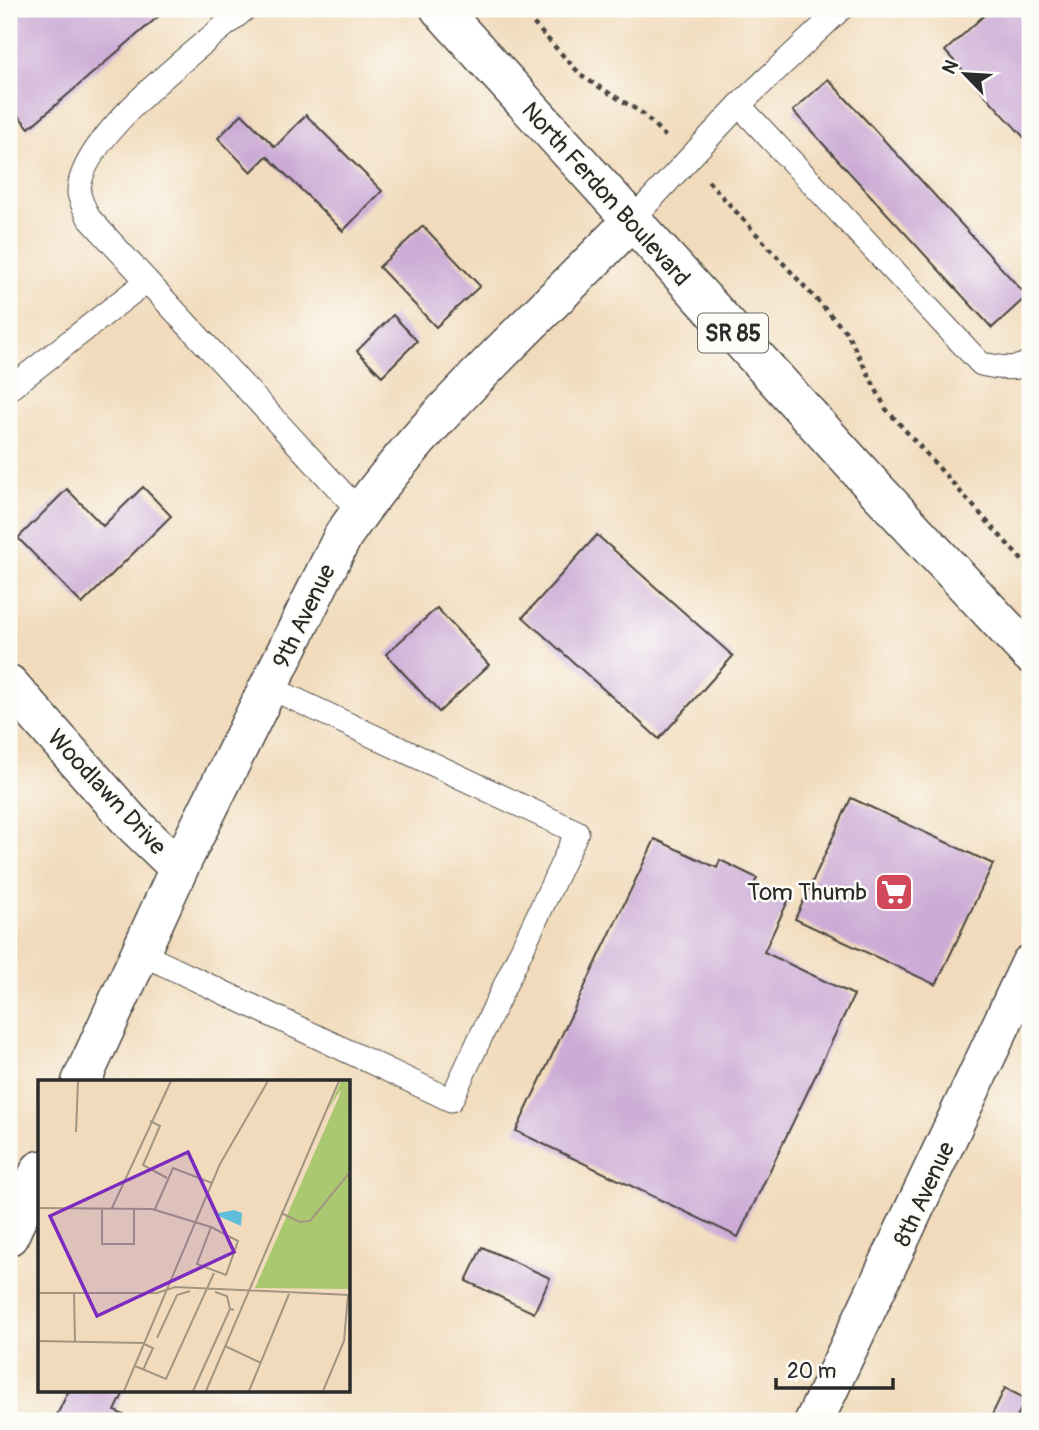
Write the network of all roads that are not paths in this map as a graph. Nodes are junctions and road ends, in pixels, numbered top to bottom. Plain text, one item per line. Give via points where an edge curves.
1 (245, 9) edge
2 (440, 9) edge
3 (841, 9) edge
4 (739, 105) junction
5 (631, 221) junction
6 (147, 281) junction
7 (1030, 361) edge
8 (9, 389) edge
9 (360, 512) junction
10 (1030, 654) edge
11 (9, 684) edge
12 (269, 687) junction
13 (179, 868) junction
14 (140, 953) junction
15 (1030, 964) edge
16 (82, 1080) edge
17 (38, 1175) edge
18 (9, 1236) edge
19 (814, 1421) edge

1 - 6 lane via 119,118 83,171 79,195 89,218
2 - 5 street, North Ferdon Boulevard / SR 85
3 - 4 lane
4 - 5 lane
4 - 7 lane via 981,364 1000,368 1025,366
5 - 9 street, 9th Avenue via 475,382
5 - 10 street, North Ferdon Boulevard / SR 85
6 - 8 lane
6 - 9 lane
9 - 12 street, 9th Avenue via 343,536
11 - 13 street, Woodlawn Drive via 131,822
12 - 13 street, 9th Avenue
12 - 14 lane via 577,832 451,1100
13 - 14 street, 9th Avenue
14 - 16 street, 9th Avenue
15 - 19 street, 8th Avenue
17 - 18 street

